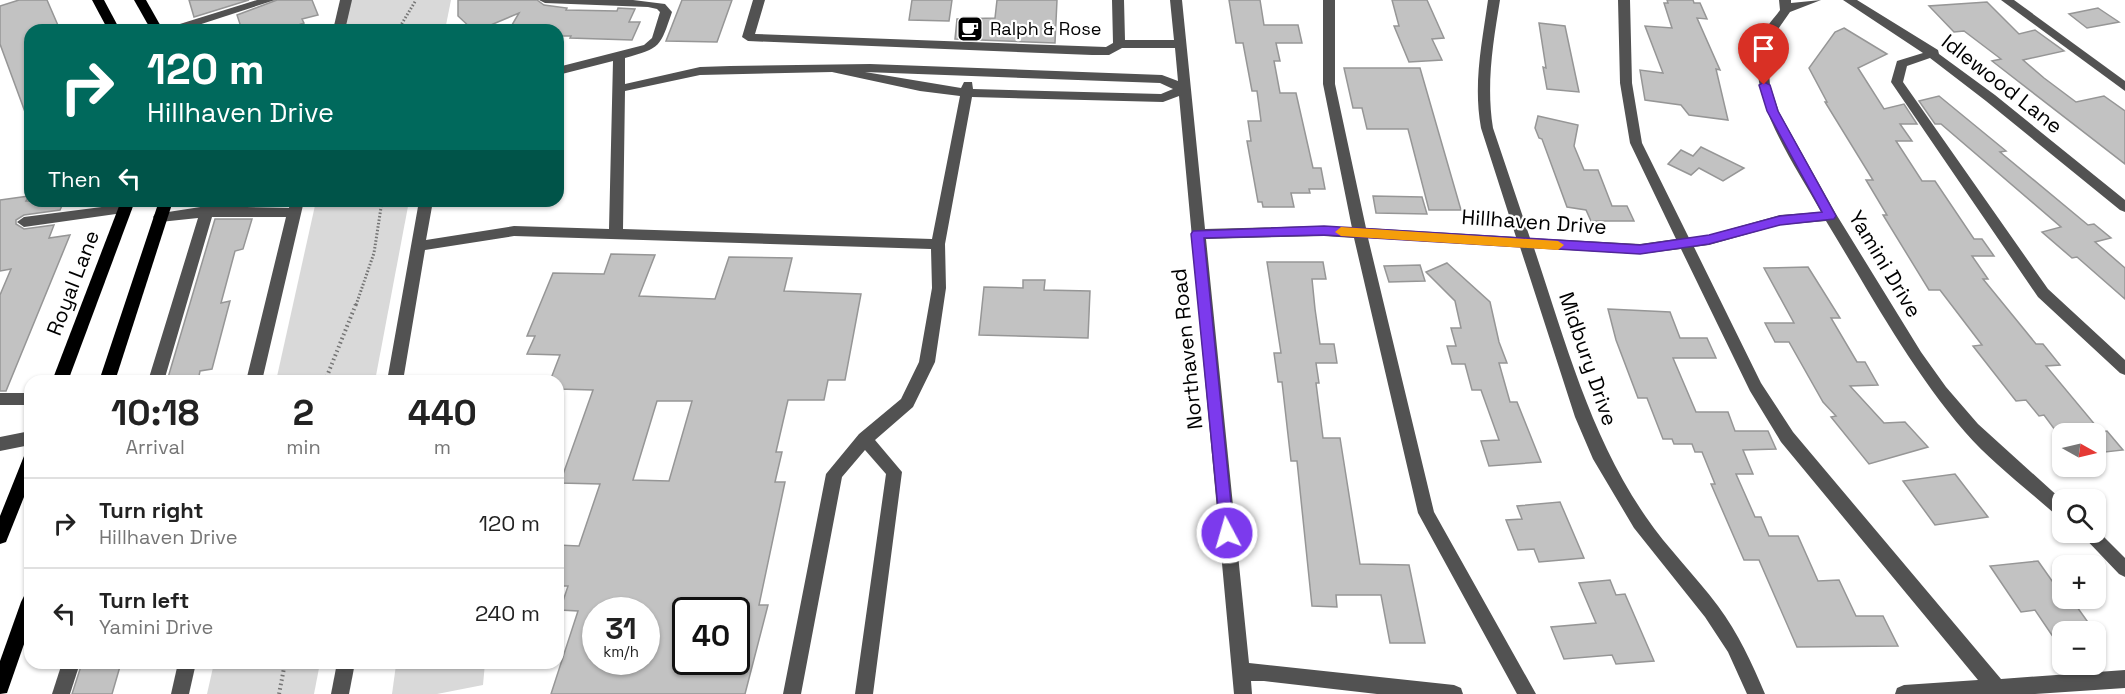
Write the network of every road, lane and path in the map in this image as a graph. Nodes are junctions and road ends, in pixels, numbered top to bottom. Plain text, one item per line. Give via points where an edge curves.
1 (98, 0) edge
2 (140, 0) edge
3 (268, 0) edge
4 (346, 0) edge
5 (416, 0) edge
6 (545, 0) edge
7 (759, 0) edge
8 (1118, 0) edge
9 (1176, 0) edge
10 (1329, 0) edge
11 (1494, 0) edge
12 (1624, 0) edge
13 (1815, 0) edge
14 (1849, 0) edge
15 (2007, 0) edge
16 (1785, 5) edge
17 (111, 24) edge
18 (154, 24) edge
19 (190, 24) edge
20 (340, 24) edge
21 (402, 24) edge
22 (1119, 44) junction
23 (1180, 44) junction
24 (1934, 53) junction
25 (619, 54) junction
26 (564, 61) edge
27 (564, 70) edge
28 (837, 70) junction
29 (970, 73) junction
30 (1086, 78) junction
31 (2125, 87) edge
32 (618, 89) junction
33 (1184, 89) junction
34 (966, 93) junction
35 (1086, 97) junction
36 (115, 207) edge
37 (126, 207) edge
38 (164, 207) edge
39 (295, 207) edge
40 (381, 207) edge
41 (425, 207) edge
42 (2125, 207) edge
43 (207, 211) junction
44 (1830, 216) junction
45 (160, 217) junction
46 (24, 222) dead end
47 (1360, 233) junction
48 (616, 234) junction
49 (1197, 234) junction
50 (1526, 243) junction
51 (1687, 243) junction
52 (938, 244) junction
53 (419, 246) junction
54 (2125, 369) edge
55 (62, 375) edge
56 (109, 375) edge
57 (158, 375) edge
58 (255, 375) edge
59 (327, 375) edge
60 (396, 375) edge
61 (0, 399) edge
62 (24, 399) edge
63 (24, 439) edge
64 (865, 439) junction
65 (0, 444) edge
66 (24, 476) edge
67 (2052, 501) edge
68 (0, 537) edge
69 (2098, 543) edge
70 (2125, 569) edge
71 (24, 619) edge
72 (69, 669) edge
73 (186, 669) edge
74 (284, 669) edge
75 (345, 669) edge
76 (1240, 672) junction
77 (2125, 679) edge
78 (0, 687) edge
79 (1996, 687) junction
80 (61, 694) edge
81 (180, 694) edge
82 (279, 694) edge
83 (340, 694) edge
84 (792, 694) edge
85 (864, 694) edge
86 (1243, 694) edge
87 (1454, 694) edge
88 (1527, 694) edge
89 (1756, 694) edge
90 (1904, 694) edge

1 - 17 main road
2 - 18 main road
3 - 19 street
4 - 20 street
5 - 21 path
6 - 25 street via 648,4 665,9 657,39 648,48
7 - 22 street via 748,37 1092,51 1109,51
8 - 22 street
9 - 23 street, Northaven Road
10 - 47 street via 1329,84
11 - 50 street, Midbury Drive via 1482,81 1483,108
12 - 51 street via 1626,83 1636,143
13 - 16 street
14 - 24 street, Idlewood Lane
15 - 31 street
16 - 44 street, Yamini Drive via 1766,38 1762,61 1764,85 1773,111
22 - 23 street
23 - 33 street, Northaven Road
24 - 42 street, Idlewood Lane
24 - 54 street via 1901,64 1897,82 2043,293
25 - 26 street via 602,53
25 - 27 street
25 - 32 street
28 - 29 street
28 - 32 street via 700,71
28 - 34 street
29 - 30 street
29 - 34 street
30 - 33 street via 1162,80
30 - 35 street
32 - 48 street
33 - 35 street via 1163,98
33 - 49 street, Northaven Road
34 - 35 street
34 - 52 street
36 - 46 street
37 - 55 main road, Royal Lane
38 - 45 main road
39 - 43 street
39 - 58 street
40 - 59 path via 374,253
41 - 53 street
43 - 45 street
43 - 57 street
44 - 51 street, Hillhaven Drive via 1780,220
44 - 67 street, Yamini Drive via 1941,391 1972,429
45 - 56 main road
47 - 49 street, Hillhaven Drive
47 - 50 street, Hillhaven Drive
47 - 88 street via 1426,513
48 - 52 street
48 - 53 street via 514,231
49 - 76 street, Northaven Road
50 - 51 street, Hillhaven Drive via 1640,249
50 - 89 street, Midbury Drive via 1583,417 1599,454 1640,523 1711,611
51 - 79 street via 1755,387 1787,437
52 - 64 street via 939,288 927,362 907,403
53 - 60 street
61 - 62 street
63 - 65 street
64 - 84 street via 834,474
64 - 85 street via 894,472
66 - 68 main road
69 - 70 street
71 - 78 main road
72 - 80 street
73 - 81 street
74 - 82 path
75 - 83 street
76 - 86 street, Northaven Road
76 - 87 street
77 - 79 street
79 - 90 street

